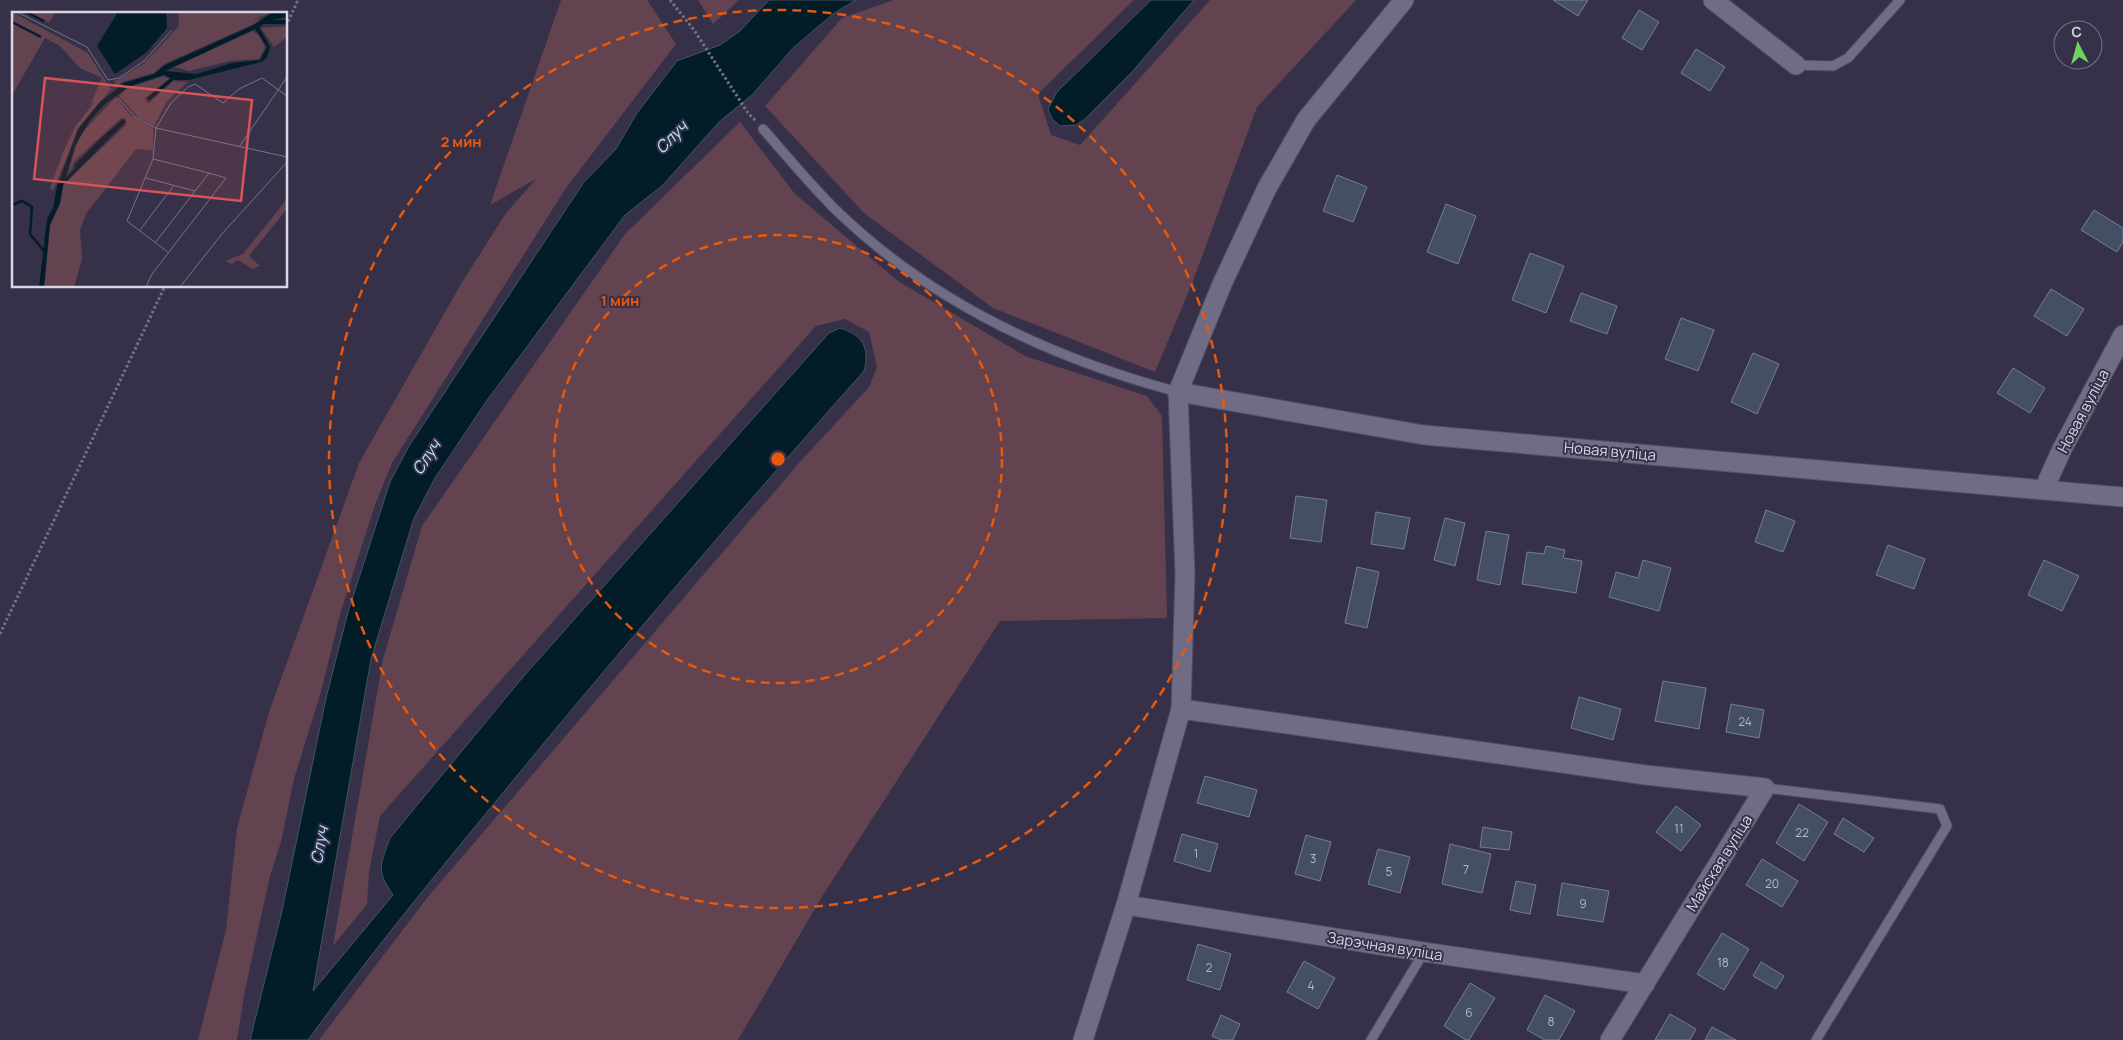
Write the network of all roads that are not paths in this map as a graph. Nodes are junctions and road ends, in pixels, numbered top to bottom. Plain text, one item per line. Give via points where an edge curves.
1 (1404, 0) edge
2 (1713, 0) edge
3 (1900, 0) edge
4 (1796, 65) joint
5 (763, 129) dead end
6 (2123, 335) edge
7 (1178, 392) junction
8 (2044, 489) junction
9 (2123, 498) edge
10 (1181, 710) junction
11 (1765, 788) junction
12 (1126, 905) junction
13 (1424, 952) junction
14 (1645, 984) junction
15 (1083, 1040) edge
16 (1371, 1040) edge
17 (1610, 1040) edge
18 (1816, 1040) edge

1 - 7 street via 1301,128 1267,188 1222,284
2 - 4 street
3 - 4 lane via 1848,58 1833,66
5 - 7 lane via 839,213 900,264 953,300 1049,350 1132,380
6 - 8 street, Новая вуліца
7 - 8 street, Новая вуліца via 1424,435
7 - 10 street via 1185,574
8 - 9 street, Новая вуліца
10 - 11 street via 1646,775
10 - 12 street
11 - 14 street, Майская вуліца
11 - 18 lane via 1940,809 1947,826
12 - 13 street, Зарэчная вуліца
12 - 15 street
13 - 14 street, Зарэчная вуліца
13 - 16 lane
14 - 17 street, Майская вуліца

